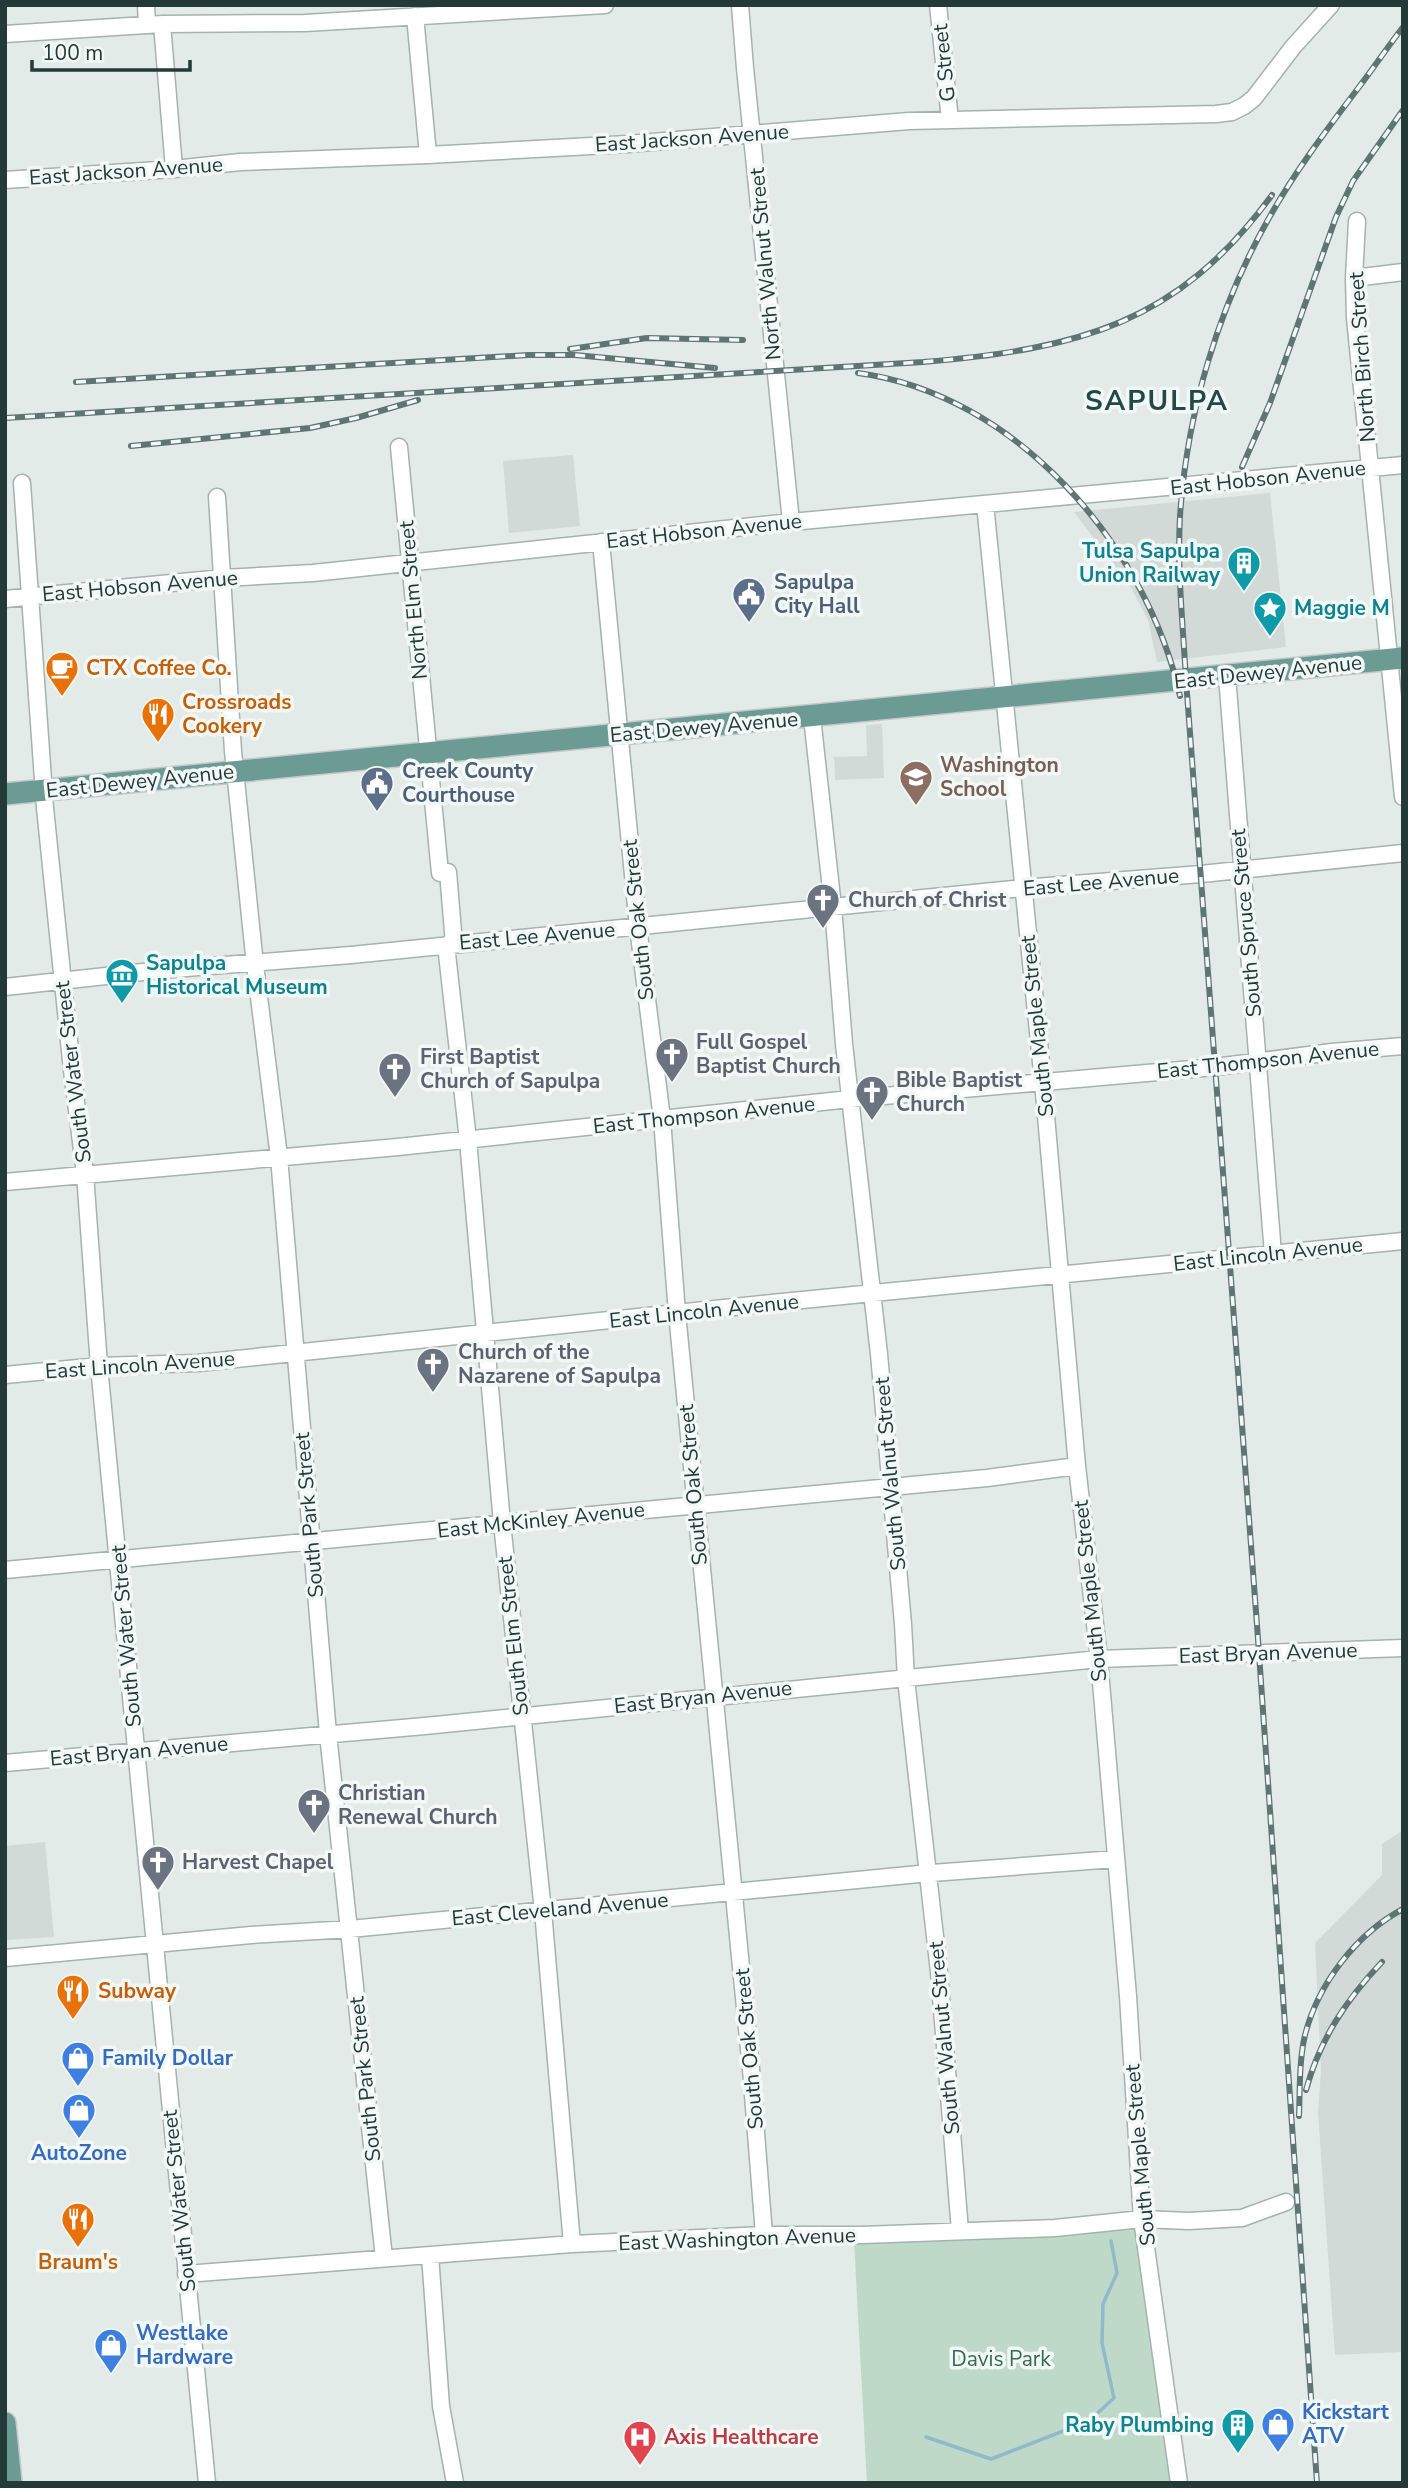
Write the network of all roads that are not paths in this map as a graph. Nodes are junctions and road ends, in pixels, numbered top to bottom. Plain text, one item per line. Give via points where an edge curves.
1 (146, 5) edge
2 (605, 5) edge
3 (740, 5) edge
4 (938, 5) edge
5 (1331, 5) edge
6 (467, 9) edge
7 (394, 11) edge
8 (415, 16) junction
9 (155, 24) junction
10 (5, 34) edge
11 (950, 120) junction
12 (753, 134) junction
13 (428, 155) junction
14 (174, 169) junction
15 (5, 180) edge
16 (1357, 220) dead end
17 (1403, 272) edge
18 (1354, 278) junction
19 (399, 447) dead end
20 (1403, 465) edge
21 (1370, 468) junction
22 (22, 483) dead end
23 (217, 497) dead end
24 (985, 504) junction
25 (791, 522) junction
26 (601, 542) junction
27 (410, 563) junction
28 (223, 578) junction
29 (29, 597) junction
30 (5, 599) edge
31 (1395, 659) edge
32 (1227, 676) junction
33 (1004, 698) junction
34 (812, 717) junction
35 (620, 735) junction
36 (428, 753) junction
37 (235, 771) junction
38 (43, 790) junction
39 (5, 794) edge
40 (1403, 797) edge
41 (1403, 853) edge
42 (1241, 870) junction
43 (1023, 888) junction
44 (833, 907) junction
45 (638, 927) junction
46 (450, 944) junction
47 (255, 965) junction
48 (63, 980) junction
49 (5, 987) edge
50 (1403, 1046) edge
51 (1257, 1062) junction
52 (1043, 1082) junction
53 (850, 1099) junction
54 (662, 1119) junction
55 (468, 1140) junction
56 (279, 1157) junction
57 (85, 1174) junction
58 (5, 1182) edge
59 (1403, 1241) edge
60 (1273, 1254) junction
61 (1059, 1274) junction
62 (872, 1294) junction
63 (677, 1313) junction
64 (486, 1334) junction
65 (295, 1353) junction
66 (99, 1366) junction
67 (5, 1375) edge
68 (1077, 1466) junction
69 (891, 1487) junction
70 (695, 1505) junction
71 (502, 1523) junction
72 (311, 1542) junction
73 (118, 1558) junction
74 (5, 1570) edge
75 (1403, 1648) edge
76 (1098, 1659) junction
77 (905, 1679) junction
78 (713, 1697) junction
79 (521, 1715) junction
80 (328, 1734) junction
81 (136, 1750) junction
82 (5, 1763) edge
83 (1115, 1859) junction
84 (928, 1874) junction
85 (734, 1893) junction
86 (543, 1911) junction
87 (350, 1929) junction
88 (155, 1945) junction
89 (5, 1958) edge
90 (1286, 2203) dead end
91 (1142, 2219) junction
92 (960, 2231) junction
93 (764, 2235) junction
94 (572, 2244) junction
95 (430, 2255) junction
96 (384, 2258) junction
97 (186, 2274) junction
98 (5, 2423) edge
99 (11, 2483) edge
100 (207, 2483) edge
101 (455, 2483) edge
102 (1179, 2483) edge

1 - 9 street
2 - 6 street
3 - 12 street, North Walnut Street
4 - 11 street, G Street
5 - 11 street, East Jackson Avenue via 1254,98 1232,112
6 - 8 street
7 - 8 street
7 - 9 street via 305,23
8 - 13 street
9 - 10 street
9 - 14 street
11 - 12 street, East Jackson Avenue
12 - 13 street, East Jackson Avenue
12 - 25 street, North Walnut Street
13 - 14 street, East Jackson Avenue
14 - 15 street, East Jackson Avenue
16 - 18 street, North Birch Street
17 - 18 street
18 - 21 street, North Birch Street
19 - 27 street, North Elm Street
20 - 21 street, East Hobson Avenue
21 - 24 street, East Hobson Avenue
21 - 31 street, North Birch Street
22 - 29 street, South Water Street
23 - 28 street, South Park Street
24 - 25 street, East Hobson Avenue
24 - 33 street, South Maple Street
25 - 26 street, East Hobson Avenue
26 - 27 street, East Hobson Avenue
26 - 35 street, South Oak Street
27 - 28 street, East Hobson Avenue
27 - 36 street, North Elm Street
28 - 29 street, East Hobson Avenue
28 - 37 street, South Park Street
29 - 30 street, East Hobson Avenue
29 - 38 street, South Water Street
31 - 32 main road, East Dewey Avenue
31 - 40 street, North Birch Street
32 - 33 main road, East Dewey Avenue
32 - 42 street, South Spruce Street
33 - 34 main road, East Dewey Avenue
33 - 43 street, South Maple Street
34 - 35 main road, East Dewey Avenue
34 - 44 street, South Walnut Street
35 - 36 main road, East Dewey Avenue
35 - 45 street, South Oak Street
36 - 37 main road, East Dewey Avenue
36 - 46 street, South Elm Street via 440,873 448,872
37 - 38 main road, East Dewey Avenue
37 - 47 street, South Park Street
38 - 39 main road, East Dewey Avenue
38 - 48 street, South Water Street
41 - 42 street, East Lee Avenue
42 - 43 street, East Lee Avenue
42 - 51 street, South Spruce Street
43 - 44 street, East Lee Avenue
43 - 52 street, South Maple Street
44 - 45 street, East Lee Avenue
44 - 53 street, South Walnut Street
45 - 46 street, East Lee Avenue
45 - 54 street, South Oak Street
46 - 47 street, East Lee Avenue
46 - 55 street, South Elm Street
47 - 48 street, East Lee Avenue
47 - 56 street, South Park Street
48 - 49 street, East Lee Avenue
48 - 57 street, South Water Street
50 - 51 street, East Thompson Avenue
51 - 52 street, East Thompson Avenue
51 - 60 street, South Spruce Street
52 - 53 street, East Thompson Avenue
52 - 61 street, South Maple Street
53 - 54 street, East Thompson Avenue
53 - 62 street, South Walnut Street
54 - 55 street, East Thompson Avenue
54 - 63 street, South Oak Street
55 - 56 street, East Thompson Avenue
55 - 64 street, South Elm Street
56 - 57 street, East Thompson Avenue
56 - 65 street, South Park Street
57 - 58 street, East Thompson Avenue
57 - 66 street, South Water Street
59 - 60 street, East Lincoln Avenue
60 - 61 street, East Lincoln Avenue
61 - 62 street, East Lincoln Avenue
61 - 68 street, South Maple Street
62 - 63 street, East Lincoln Avenue
62 - 69 street, South Walnut Street
63 - 64 street, East Lincoln Avenue
63 - 70 street, South Oak Street
64 - 65 street, East Lincoln Avenue
64 - 71 street, South Elm Street
65 - 66 street, East Lincoln Avenue via 198,1363
65 - 72 street, South Park Street
66 - 67 street, East Lincoln Avenue
66 - 73 street, South Water Street
68 - 69 street, East McKinley Avenue
68 - 76 street, South Maple Street
69 - 70 street, East McKinley Avenue
69 - 77 street, South Walnut Street
70 - 71 street, East McKinley Avenue
70 - 78 street, South Oak Street
71 - 72 street, East McKinley Avenue
71 - 79 street, South Elm Street
72 - 73 street, East McKinley Avenue
72 - 80 street, South Park Street
73 - 74 street, East McKinley Avenue
73 - 81 street, South Water Street
75 - 76 street, East Bryan Avenue
76 - 77 street, East Bryan Avenue
76 - 83 street, South Maple Street
77 - 78 street, East Bryan Avenue
77 - 84 street, South Walnut Street
78 - 79 street, East Bryan Avenue
78 - 85 street, South Oak Street
79 - 80 street, East Bryan Avenue
79 - 86 street, South Elm Street
80 - 81 street, East Bryan Avenue
80 - 87 street, South Park Street
81 - 82 street, East Bryan Avenue
81 - 88 street, South Water Street
83 - 84 street, East Cleveland Avenue
83 - 91 street, South Maple Street
84 - 85 street, East Cleveland Avenue
84 - 92 street, South Walnut Street
85 - 86 street, East Cleveland Avenue
85 - 93 street, South Oak Street
86 - 87 street, East Cleveland Avenue
86 - 94 street, South Elm Street
87 - 88 street, East Cleveland Avenue
87 - 96 street, South Park Street
88 - 89 street, East Cleveland Avenue
88 - 97 street, South Water Street
90 - 91 street, East Washington Avenue via 1241,2218
91 - 92 street, East Washington Avenue
91 - 102 street, South Maple Street
92 - 93 street, East Washington Avenue
93 - 94 street, East Washington Avenue
94 - 95 street, East Washington Avenue
95 - 96 street, East Washington Avenue
95 - 101 street via 441,2406
96 - 97 street, East Washington Avenue
97 - 100 street, South Water Street
98 - 99 main road

